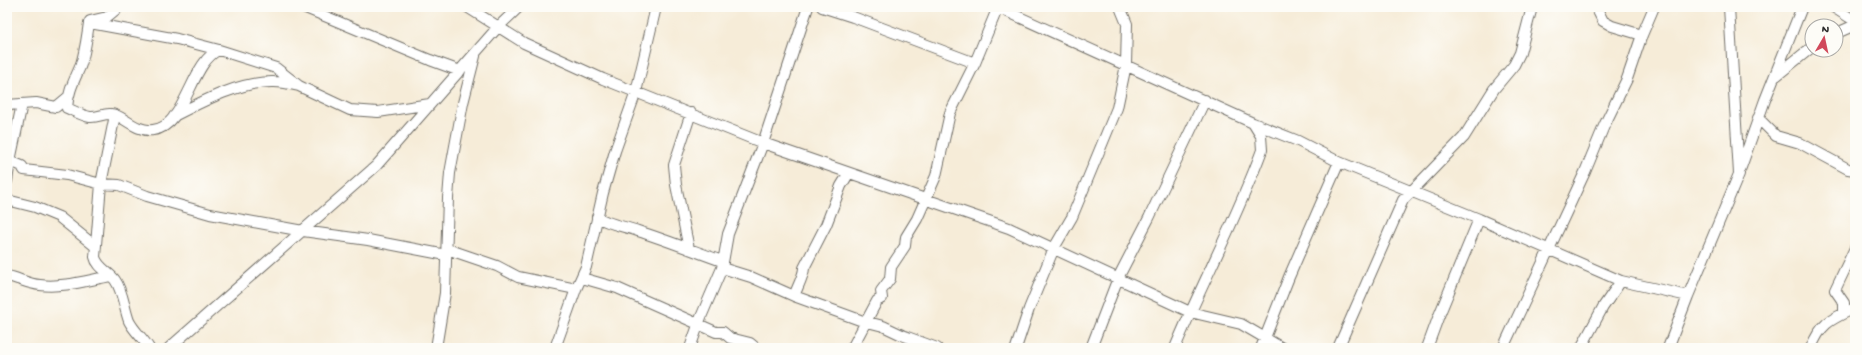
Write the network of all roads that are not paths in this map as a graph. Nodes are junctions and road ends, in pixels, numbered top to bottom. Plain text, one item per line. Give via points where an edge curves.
1 (119, 7) edge
2 (303, 7) edge
3 (467, 7) edge
4 (519, 7) edge
5 (656, 7) edge
6 (808, 7) edge
7 (822, 7) edge
8 (998, 7) edge
9 (1120, 7) edge
10 (1532, 7) edge
11 (1596, 7) edge
12 (1654, 7) edge
13 (1729, 7) edge
14 (1802, 7) edge
15 (1833, 7) edge
16 (508, 11) edge
17 (1855, 21) edge
18 (89, 23) junction
19 (1855, 25) edge
20 (498, 27) junction
21 (1844, 30) edge
22 (1642, 35) junction
23 (219, 50) junction
24 (476, 52) junction
25 (1804, 53) edge
26 (975, 63) junction
27 (1126, 64) junction
28 (460, 71) junction
29 (1774, 77) junction
30 (299, 86) junction
31 (636, 92) junction
32 (68, 97) junction
33 (1205, 100) junction
34 (22, 104) junction
35 (430, 104) junction
36 (7, 105) edge
37 (691, 114) junction
38 (115, 115) junction
39 (174, 116) junction
40 (1758, 118) junction
41 (1253, 123) junction
42 (763, 143) junction
43 (10, 161) junction
44 (1339, 162) junction
45 (1855, 170) edge
46 (849, 173) junction
47 (1739, 174) junction
48 (7, 181) edge
49 (101, 184) junction
50 (1411, 191) junction
51 (7, 200) edge
52 (925, 200) junction
53 (597, 217) junction
54 (1479, 219) junction
55 (303, 231) junction
56 (95, 246) junction
57 (1054, 248) junction
58 (1855, 248) edge
59 (690, 249) junction
60 (1550, 249) junction
61 (446, 252) junction
62 (722, 264) junction
63 (7, 276) edge
64 (111, 276) junction
65 (582, 278) junction
66 (1118, 278) junction
67 (1621, 281) junction
68 (576, 289) junction
69 (794, 296) junction
70 (1688, 296) junction
71 (1855, 308) edge
72 (1190, 312) junction
73 (1844, 313) junction
74 (867, 321) junction
75 (698, 323) junction
76 (184, 335) junction
77 (1264, 338) junction
78 (149, 348) edge
79 (169, 348) edge
80 (178, 348) edge
81 (436, 348) edge
82 (555, 348) edge
83 (690, 348) edge
84 (756, 348) edge
85 (852, 348) edge
86 (938, 348) edge
87 (1016, 348) edge
88 (1091, 348) edge
89 (1175, 348) edge
90 (1261, 348) edge
91 (1282, 348) edge
92 (1338, 348) edge
93 (1427, 348) edge
94 (1503, 348) edge
95 (1581, 348) edge
96 (1668, 348) edge
97 (1811, 348) edge

1 - 18 street via 107,18
2 - 28 street
3 - 20 street
4 - 16 street
5 - 31 street
6 - 42 street
7 - 26 street
8 - 26 street
8 - 27 street
9 - 27 street via 1127,24
10 - 50 street via 1520,53 1514,65 1494,88 1464,137
11 - 22 street via 1603,21
12 - 22 street
13 - 47 street
14 - 29 street
15 - 17 street
16 - 20 street
18 - 23 street via 177,39
18 - 32 street via 80,66
19 - 21 street
20 - 24 street
20 - 31 street via 524,42
22 - 60 street via 1627,79
23 - 30 street via 276,68
23 - 39 street via 206,61
24 - 28 street
24 - 61 street via 450,173
25 - 29 street
26 - 52 street via 950,113 936,176
27 - 33 street
27 - 57 street via 1117,108 1072,216
28 - 35 street
29 - 40 street
30 - 35 street via 350,110 378,112
30 - 39 street via 275,82 256,84 208,99
31 - 37 street
31 - 53 street via 613,158
32 - 34 street via 56,107 36,103
32 - 38 street via 67,108 90,117 112,113
33 - 41 street
33 - 66 street
34 - 36 street
34 - 43 street
35 - 55 street via 376,166
37 - 42 street
37 - 59 street via 674,165
38 - 39 street via 136,127 150,130 163,127
38 - 49 street
40 - 45 street via 1776,136 1800,143 1848,169
40 - 47 street
41 - 44 street via 1298,141
41 - 72 street via 1261,136 1262,150 1225,242
42 - 46 street
42 - 62 street via 728,234
43 - 48 street
43 - 49 street via 22,166 24,170 67,175
44 - 50 street
44 - 77 street
46 - 52 street
46 - 69 street via 804,268
47 - 70 street
49 - 55 street via 119,185 210,214
49 - 56 street
50 - 54 street
50 - 92 street via 1398,210
51 - 56 street via 35,207 59,217
52 - 57 street via 1010,228
52 - 74 street via 906,237 905,246 891,267 890,279 881,291 882,298 877,301
53 - 59 street
53 - 65 street
54 - 60 street
54 - 93 street
55 - 61 street
55 - 76 street
56 - 64 street via 95,260
57 - 66 street
57 - 87 street via 1028,309
58 - 73 street via 1835,290 1844,303
59 - 62 street
60 - 67 street
60 - 94 street
61 - 68 street via 497,266 518,276
61 - 81 street via 445,293
62 - 69 street
62 - 75 street
63 - 64 street via 31,284 52,286
64 - 78 street via 120,289 130,322
65 - 68 street
65 - 75 street via 607,285
66 - 72 street
66 - 88 street
67 - 70 street
67 - 95 street via 1603,307
68 - 82 street
69 - 74 street
70 - 96 street
71 - 73 street
72 - 77 street via 1241,324
72 - 89 street
73 - 97 street via 1824,324
74 - 85 street
74 - 86 street
75 - 83 street
75 - 84 street via 716,332 723,332 730,338 750,342
76 - 79 street
76 - 80 street
77 - 90 street
77 - 91 street

